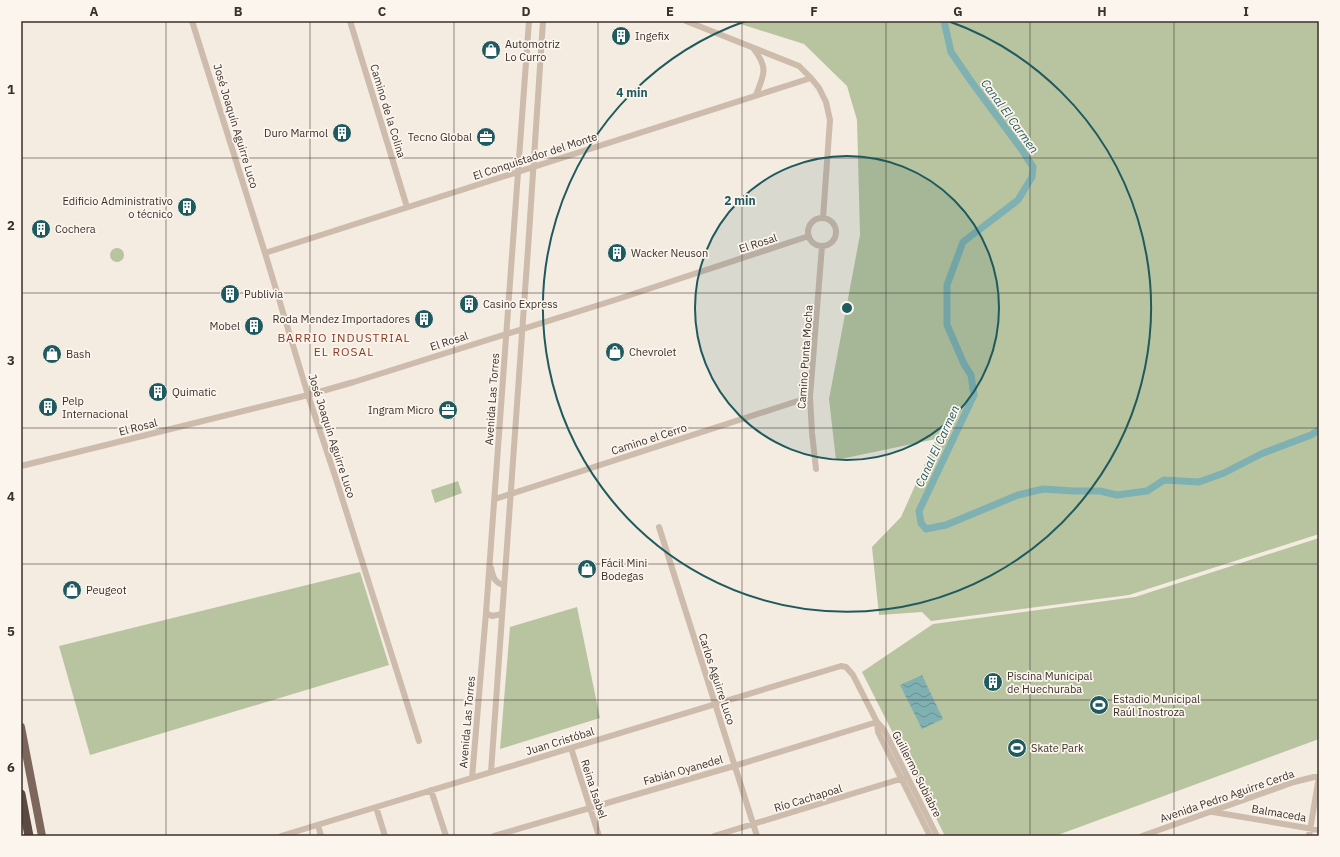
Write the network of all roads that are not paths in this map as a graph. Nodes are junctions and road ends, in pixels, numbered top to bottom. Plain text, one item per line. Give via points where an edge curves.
1 (192, 21) edge
2 (350, 21) edge
3 (529, 21) edge
4 (543, 21) edge
5 (686, 21) edge
6 (753, 48) junction
7 (811, 78) junction
8 (756, 95) junction
9 (534, 166) junction
10 (518, 172) junction
11 (407, 207) junction
12 (823, 218) junction
13 (809, 236) junction
14 (822, 246) junction
15 (265, 253) junction
16 (523, 329) junction
17 (507, 334) junction
18 (308, 395) junction
19 (810, 397) junction
20 (21, 466) edge
21 (816, 469) dead end
22 (511, 494) junction
23 (495, 499) junction
24 (659, 527) dead end
25 (490, 564) junction
26 (504, 585) junction
27 (486, 613) junction
28 (502, 614) junction
29 (846, 667) joint
30 (715, 705) junction
31 (877, 722) junction
32 (21, 727) edge
33 (419, 741) dead end
34 (571, 748) junction
35 (734, 766) junction
36 (491, 772) junction
37 (1319, 777) edge
38 (472, 778) junction
39 (905, 778) junction
40 (431, 790) junction
41 (21, 794) edge
42 (376, 807) junction
43 (590, 808) junction
44 (1212, 812) junction
45 (318, 825) junction
46 (753, 825) junction
47 (1310, 829) junction
48 (1319, 830) edge
49 (29, 836) edge
50 (42, 836) edge
51 (281, 836) edge
52 (322, 836) edge
53 (385, 836) edge
54 (446, 836) edge
55 (494, 836) edge
56 (599, 836) edge
57 (714, 836) edge
58 (757, 836) edge
59 (934, 836) edge
60 (1142, 836) edge
61 (1309, 836) edge

1 - 15 street, José Joaquín Aguirre Luco
2 - 11 street, Camino de la Colina
3 - 10 street, Avenida Las Torres
4 - 9 street
5 - 6 street
6 - 7 street via 799,66
6 - 8 street via 762,59 764,71
7 - 8 street, El Conquistador del Monte
7 - 12 street via 826,102 830,120
8 - 9 street, El Conquistador del Monte
9 - 10 street, El Conquistador del Monte
9 - 16 street
10 - 11 street, El Conquistador del Monte
10 - 17 street, Avenida Las Torres
11 - 15 street, El Conquistador del Monte
12 - 13 street via 811,223 808,227
12 - 14 street via 831,221 836,234 831,242
13 - 14 street via 814,243
13 - 16 street, El Rosal
14 - 19 street, Camino Punta Mocha
15 - 18 street, José Joaquín Aguirre Luco
16 - 17 street, El Rosal
16 - 22 street
17 - 18 street, El Rosal
17 - 23 street, Avenida Las Torres
18 - 20 street, El Rosal
18 - 33 street, José Joaquín Aguirre Luco
19 - 21 street, Camino Punta Mocha
19 - 22 street, Camino el Cerro
22 - 23 street, Camino el Cerro
22 - 26 street
23 - 25 street, Avenida Las Torres
24 - 30 street, Carlos Aguirre Luco
25 - 26 street via 495,580 498,584
25 - 27 street, Avenida Las Torres
26 - 28 street
27 - 28 street via 492,616
27 - 38 street, Avenida Las Torres
28 - 36 street
29 - 30 street, Juan Cristóbal via 841,666
29 - 31 street, Guillermo Subiabre via 853,675
30 - 34 street, Juan Cristóbal
30 - 35 street, Carlos Aguirre Luco
31 - 35 street, Fabián Oyanedel
31 - 39 street, Guillermo Subiabre via 884,730
32 - 50 main road
34 - 36 street, Juan Cristóbal
34 - 43 street, Reina Isabel
35 - 43 street, Fabián Oyanedel
35 - 46 street, Carlos Aguirre Luco
36 - 38 street, Juan Cristóbal
37 - 44 street, Avenida Pedro Aguirre Cerda via 1294,782
37 - 47 street
38 - 40 street, Juan Cristóbal
39 - 46 street, Río Cachapoal
39 - 59 street, Guillermo Subiabre
40 - 42 street, Juan Cristóbal
40 - 54 street
41 - 49 highway
42 - 45 street, Juan Cristóbal
42 - 53 street
43 - 55 street, Fabián Oyanedel
43 - 56 street, Reina Isabel
44 - 47 street, Balmaceda
44 - 60 street, Avenida Pedro Aguirre Cerda
45 - 51 street, Juan Cristóbal
45 - 52 street
46 - 57 street, Río Cachapoal
46 - 58 street, Carlos Aguirre Luco
47 - 48 street, Balmaceda
47 - 61 street

